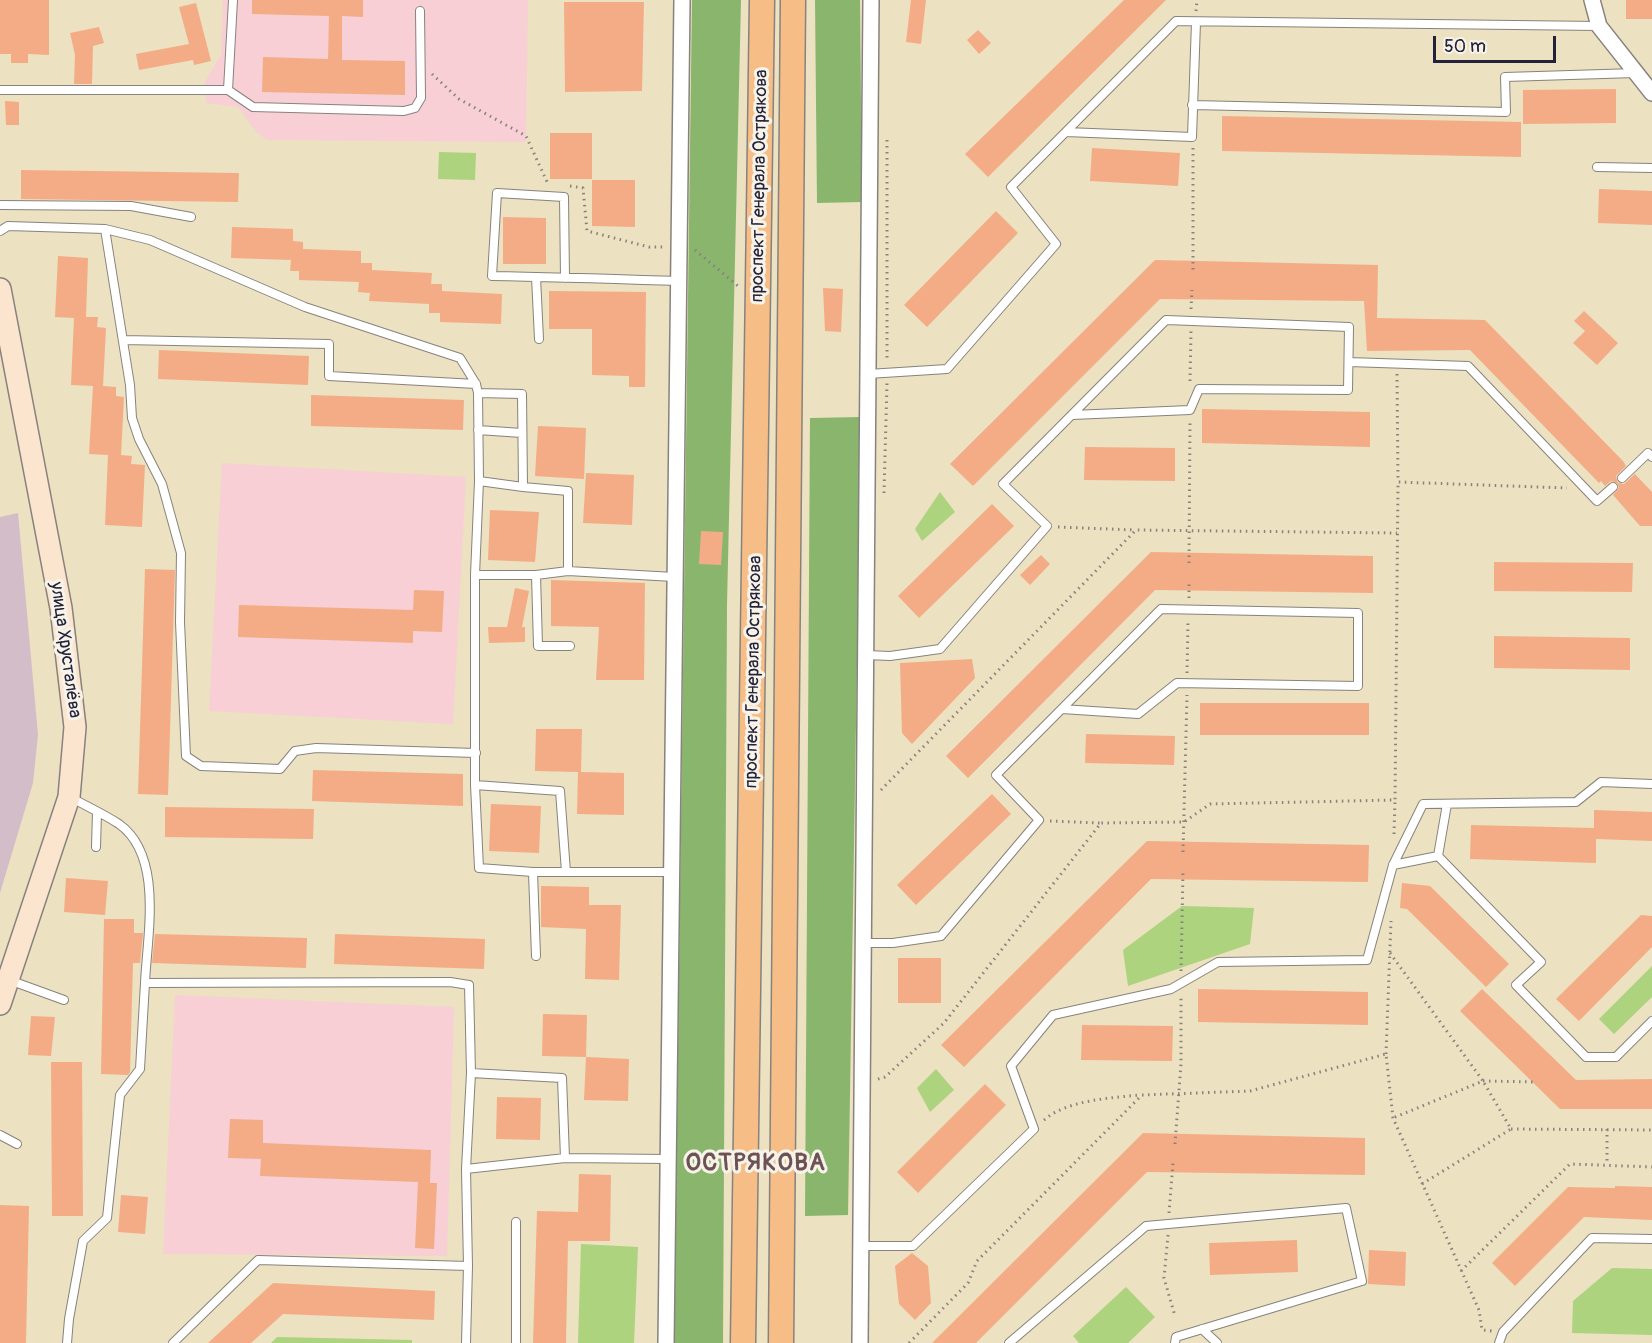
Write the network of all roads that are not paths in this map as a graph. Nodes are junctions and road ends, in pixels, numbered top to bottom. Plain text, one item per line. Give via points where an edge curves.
1 (233, 0) edge
2 (682, 0) edge
3 (762, 0) edge
4 (793, 0) edge
5 (871, 0) edge
6 (1592, 0) edge
7 (420, 11) dead end
8 (1196, 22) junction
9 (1599, 26) junction
10 (1636, 73) junction
11 (0, 90) edge
12 (228, 90) junction
13 (1652, 93) edge
14 (1192, 105) junction
15 (1066, 132) junction
16 (1597, 167) dead end
17 (1652, 168) edge
18 (0, 205) edge
19 (191, 218) dead end
20 (105, 229) junction
21 (0, 231) edge
22 (536, 277) junction
23 (565, 278) junction
24 (677, 281) junction
25 (0, 289) edge
26 (539, 339) dead end
27 (123, 340) junction
28 (1349, 362) junction
29 (868, 374) junction
30 (477, 388) junction
31 (1072, 415) junction
32 (478, 430) junction
33 (522, 433) junction
34 (1652, 457) edge
35 (1622, 478) dead end
36 (479, 481) junction
37 (523, 487) junction
38 (1613, 487) dead end
39 (568, 571) junction
40 (475, 575) junction
41 (536, 575) junction
42 (674, 577) junction
43 (570, 646) dead end
44 (864, 654) junction
45 (1062, 709) junction
46 (477, 753) junction
47 (1652, 784) edge
48 (476, 785) junction
49 (69, 796) junction
50 (1447, 804) junction
51 (97, 812) junction
52 (96, 847) dead end
53 (1438, 856) junction
54 (1393, 865) junction
55 (533, 872) junction
56 (566, 872) junction
57 (672, 872) junction
58 (862, 942) junction
59 (536, 956) dead end
60 (8, 979) junction
61 (145, 983) junction
62 (64, 1000) dead end
63 (0, 1004) edge
64 (1652, 1021) edge
65 (471, 1073) junction
66 (0, 1135) edge
67 (17, 1144) dead end
68 (565, 1158) junction
69 (668, 1159) junction
70 (466, 1169) junction
71 (516, 1222) dead end
72 (1652, 1239) edge
73 (861, 1246) junction
74 (468, 1266) junction
75 (1202, 1329) junction
76 (67, 1343) edge
77 (172, 1343) edge
78 (466, 1343) edge
79 (516, 1343) edge
80 (666, 1343) edge
81 (743, 1343) edge
82 (781, 1343) edge
83 (860, 1343) edge
84 (1009, 1343) edge
85 (1175, 1343) edge
86 (1216, 1343) edge
87 (1499, 1343) edge

1 - 12 lane
2 - 24 street
3 - 81 main road, проспект Генерала Острякова
4 - 82 main road, проспект Генерала Острякова
5 - 29 street
6 - 9 street
7 - 12 lane via 422,87 415,108 404,111 253,107
8 - 9 lane
8 - 14 lane
8 - 15 lane via 1176,21
9 - 10 street
10 - 13 street
10 - 14 lane via 1505,76 1506,112
11 - 12 lane
14 - 15 lane via 1192,137
15 - 29 lane via 1011,187 1056,244 947,369
16 - 17 lane
18 - 19 lane via 131,206
20 - 21 lane via 8,226
20 - 27 lane
20 - 30 lane via 150,240 305,307 460,358
22 - 23 lane
22 - 23 lane via 492,276 497,193 564,197
22 - 26 lane
23 - 24 lane
24 - 42 street
25 - 49 main road, улица Хрусталёва via 61,608 75,727
27 - 30 lane via 330,344 329,376
27 - 46 lane via 132,418 162,484 181,553 186,756 201,766 280,769 295,751 316,748
28 - 31 lane via 1348,390 1199,389 1190,411
28 - 31 lane via 1349,327 1166,320
28 - 38 lane via 1468,366 1597,501
29 - 44 street
30 - 32 lane
30 - 33 lane via 522,394
31 - 44 lane via 1003,484 1047,526 940,649 890,656
32 - 33 lane
32 - 36 lane
33 - 37 lane
34 - 35 lane via 1648,453
36 - 37 lane
36 - 40 lane
37 - 39 lane via 568,491
39 - 41 lane
39 - 42 lane
40 - 41 lane
40 - 46 lane
41 - 43 lane via 538,646
42 - 57 street
44 - 58 street
45 - 45 lane via 1161,609 1358,613 1358,686 1177,682 1138,714
45 - 58 lane via 996,775 1039,820 941,936 893,943
46 - 48 lane
47 - 50 lane via 1601,782 1576,802
48 - 55 lane via 479,868
48 - 56 lane via 560,791
49 - 51 lane
49 - 60 main road, улица Хрусталёва
50 - 53 lane
50 - 54 lane via 1423,804
51 - 52 lane
51 - 61 lane via 121,826 144,856 150,885
53 - 54 lane
53 - 64 lane via 1541,962 1516,985 1586,1057 1616,1057
54 - 73 lane via 1367,960 1218,962 1171,988 1053,1015 1011,1066 1034,1129 913,1246
55 - 56 lane
55 - 59 lane
56 - 57 lane
57 - 69 street
58 - 73 street
60 - 62 lane
60 - 63 main road, улица Хрусталёва
61 - 65 lane via 469,985
61 - 76 lane via 140,1070 120,1095 107,1218 83,1241
65 - 68 lane via 562,1078
65 - 70 lane
66 - 67 lane
68 - 69 lane
68 - 70 lane
69 - 80 street
70 - 74 lane
71 - 79 lane
72 - 87 lane via 1592,1238 1503,1332
73 - 83 street
74 - 77 lane via 258,1260
74 - 78 lane
75 - 84 lane via 1362,1281 1346,1208 1146,1226
75 - 85 lane via 1176,1336
75 - 86 lane

